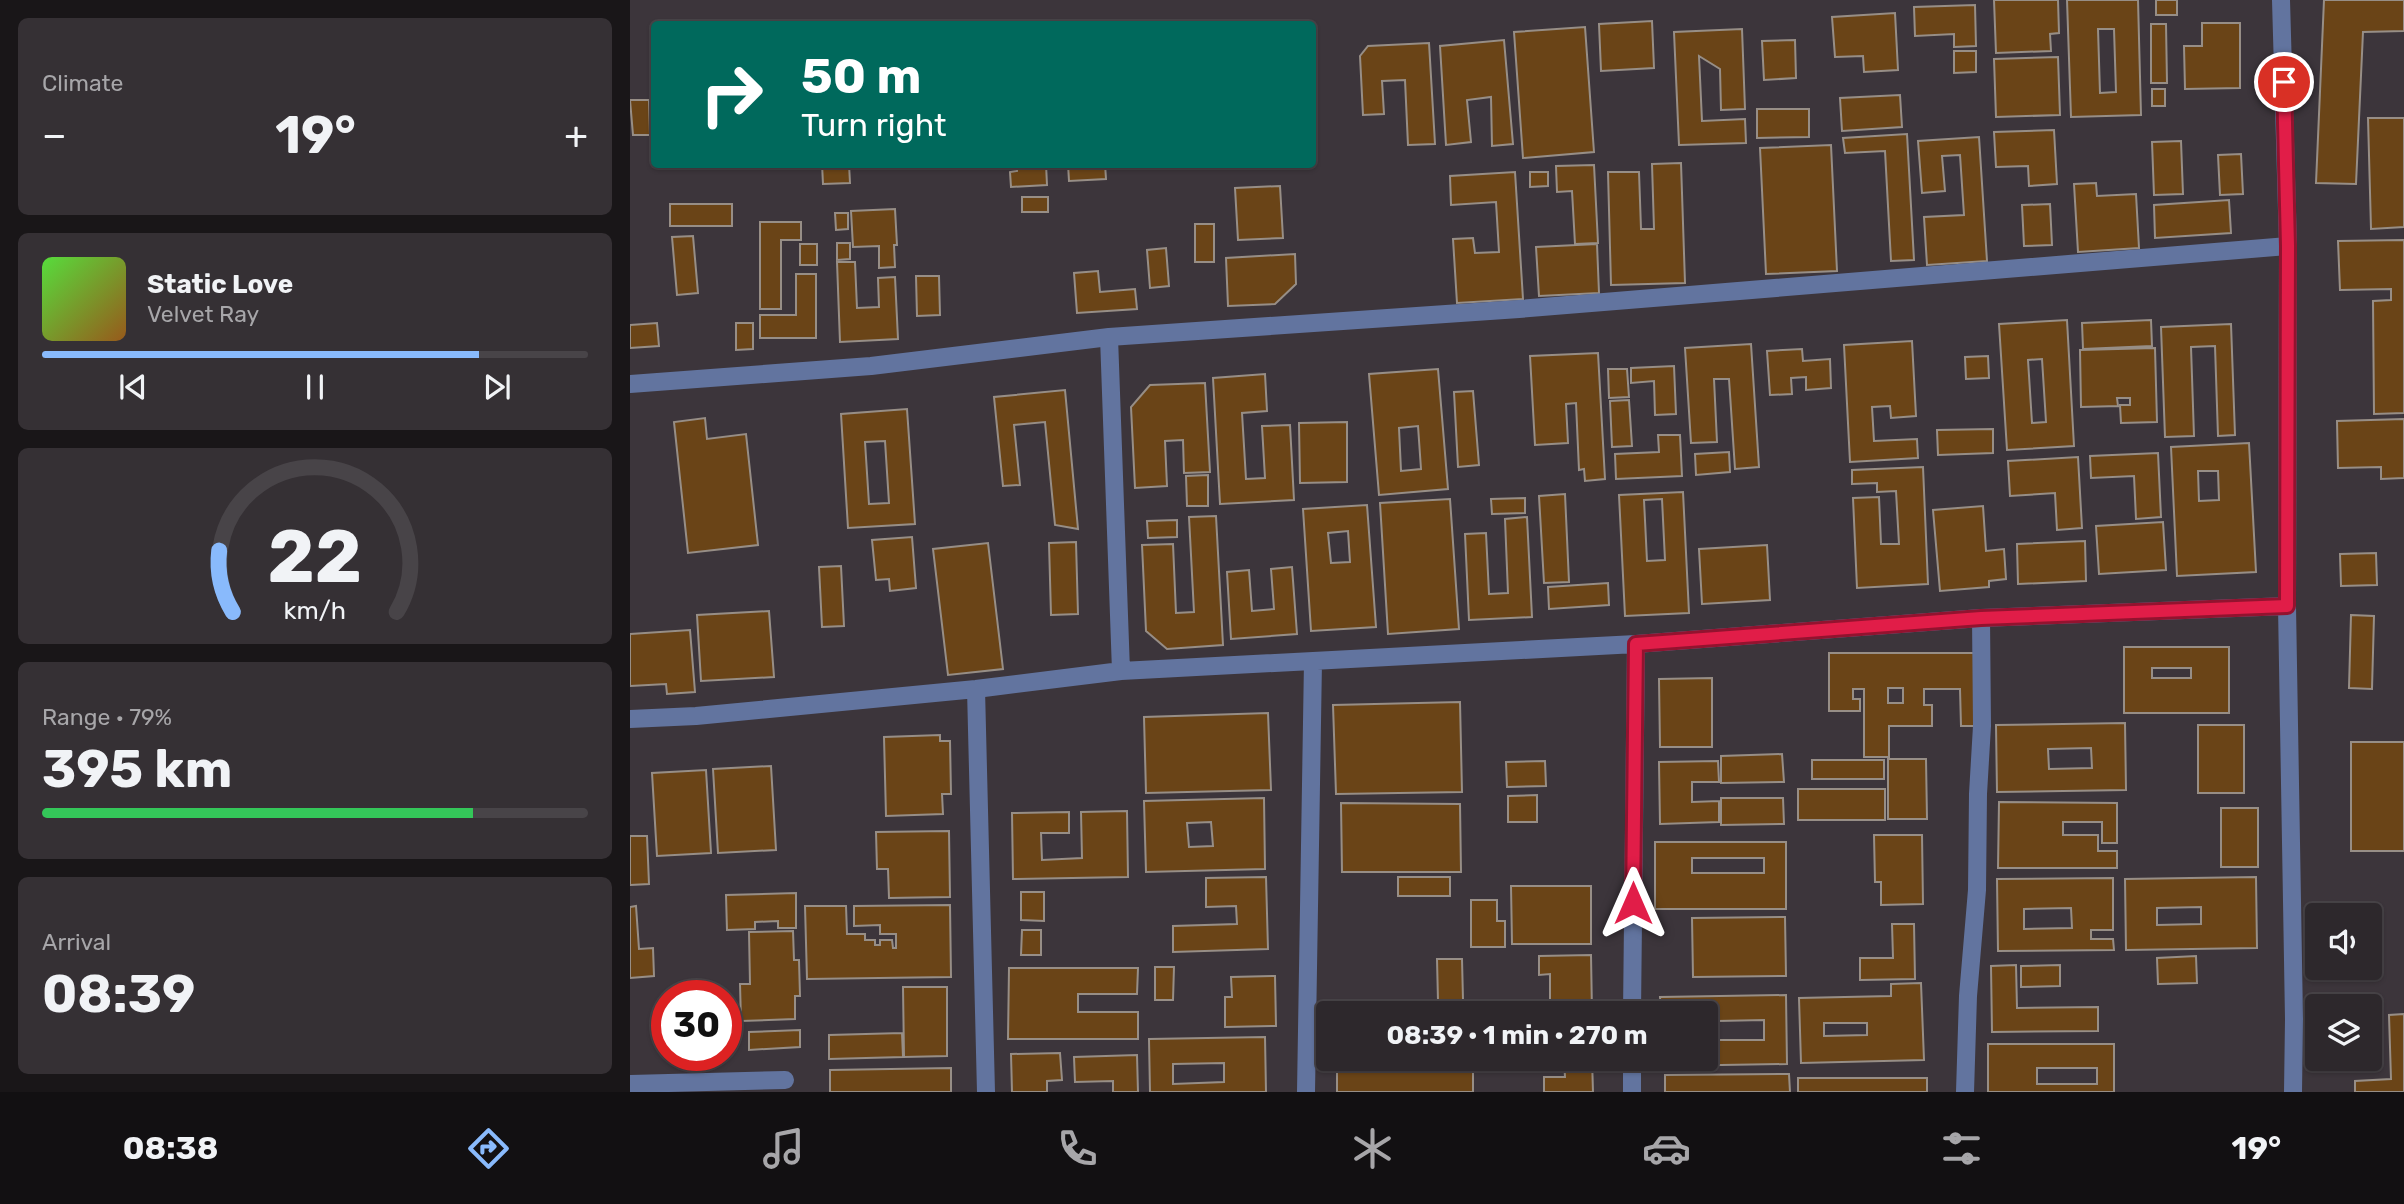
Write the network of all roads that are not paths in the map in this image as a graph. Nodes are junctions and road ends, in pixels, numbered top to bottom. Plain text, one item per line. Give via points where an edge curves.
1 (2281, 0) edge
2 (2288, 246) junction
3 (1109, 337) junction
4 (630, 384) edge
5 (2287, 606) junction
6 (1981, 618) junction
7 (1636, 644) junction
8 (1312, 661) junction
9 (1121, 671) junction
10 (976, 689) junction
11 (630, 719) edge
12 (1632, 1001) edge
13 (1632, 1071) edge
14 (785, 1080) dead end
15 (630, 1084) edge
16 (986, 1092) edge
17 (1306, 1092) edge
18 (1632, 1092) edge
19 (1965, 1092) edge
20 (2293, 1092) edge

1 - 2 street
2 - 3 street
2 - 5 street
3 - 4 street via 870,366
3 - 9 street
5 - 6 street
5 - 20 street
6 - 7 street
6 - 19 street via 1977,890
7 - 8 street
7 - 12 street
8 - 9 street
8 - 17 street
9 - 10 street
10 - 11 street
10 - 16 street
13 - 18 street
14 - 15 street

